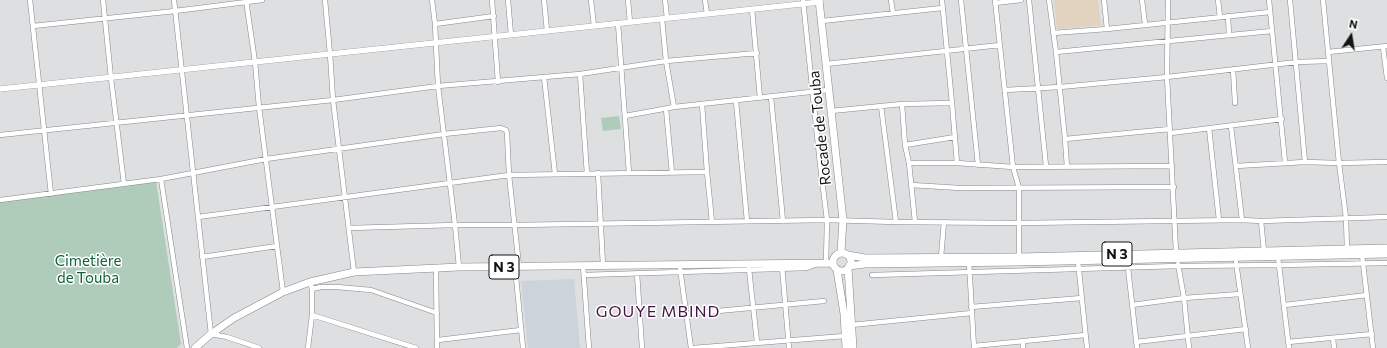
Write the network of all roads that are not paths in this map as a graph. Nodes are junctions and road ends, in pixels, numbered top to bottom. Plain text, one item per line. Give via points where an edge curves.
1 (30, 0) edge
2 (103, 0) edge
3 (174, 0) edge
4 (262, 0) edge
5 (325, 0) edge
6 (432, 0) edge
7 (492, 0) edge
8 (508, 0) edge
9 (544, 0) edge
10 (591, 0) edge
11 (628, 0) edge
12 (665, 0) edge
13 (705, 0) edge
14 (891, 0) edge
15 (942, 0) edge
16 (961, 0) edge
17 (1021, 0) edge
18 (1029, 0) edge
19 (1049, 0) edge
20 (1104, 0) edge
21 (1142, 0) edge
22 (1168, 0) edge
23 (1218, 0) edge
24 (1269, 0) edge
25 (1290, 0) edge
26 (1323, 0) edge
27 (246, 1) edge
28 (819, 1) edge
29 (803, 2) edge
30 (995, 2) edge
31 (942, 8) junction
32 (752, 9) junction
33 (175, 11) junction
34 (1270, 12) junction
35 (893, 13) junction
36 (706, 14) junction
37 (494, 16) junction
38 (1228, 16) junction
39 (1220, 17) junction
40 (105, 18) junction
41 (664, 18) junction
42 (822, 21) junction
43 (630, 22) junction
44 (1167, 22) junction
45 (618, 23) junction
46 (435, 24) junction
47 (1145, 24) junction
48 (33, 26) junction
49 (594, 26) junction
50 (1107, 29) junction
51 (547, 31) junction
52 (1272, 31) junction
53 (1053, 33) junction
54 (511, 35) junction
55 (1229, 35) junction
56 (495, 36) junction
57 (1167, 41) junction
58 (436, 42) junction
59 (1000, 45) junction
60 (1385, 47) edge
61 (966, 49) junction
62 (947, 51) junction
63 (1056, 52) junction
64 (1328, 52) junction
65 (757, 53) junction
66 (330, 54) junction
67 (666, 61) junction
68 (1329, 61) junction
69 (255, 62) junction
70 (1297, 62) junction
71 (826, 64) junction
72 (1276, 64) junction
73 (621, 68) junction
74 (1233, 69) junction
75 (181, 70) junction
76 (580, 74) junction
77 (1387, 74) edge
78 (544, 77) junction
79 (1167, 77) junction
80 (111, 78) junction
81 (1387, 78) edge
82 (498, 82) junction
83 (39, 85) junction
84 (438, 86) junction
85 (1060, 87) junction
86 (1038, 88) junction
87 (0, 89) edge
88 (828, 90) junction
89 (1005, 90) junction
90 (812, 92) junction
91 (771, 97) junction
92 (760, 98) junction
93 (333, 100) junction
94 (736, 101) junction
95 (1235, 102) dead end
96 (952, 103) junction
97 (702, 104) junction
98 (902, 104) junction
99 (881, 106) junction
100 (259, 107) junction
101 (674, 107) junction
102 (666, 109) junction
103 (831, 111) junction
104 (186, 114) junction
105 (625, 116) junction
106 (1282, 120) junction
107 (116, 123) junction
108 (1231, 126) junction
109 (1209, 128) junction
110 (44, 130) junction
111 (1171, 131) junction
112 (0, 134) edge
113 (444, 134) junction
114 (955, 137) junction
115 (1065, 139) junction
116 (905, 145) junction
117 (339, 149) junction
118 (266, 159) junction
119 (1286, 162) junction
120 (1305, 162) junction
121 (1387, 162) edge
122 (909, 163) junction
123 (957, 163) junction
124 (1338, 163) junction
125 (978, 165) junction
126 (1046, 166) junction
127 (1172, 166) junction
128 (1236, 166) junction
129 (1013, 167) junction
130 (1067, 167) junction
131 (707, 172) junction
132 (630, 173) junction
133 (672, 173) junction
134 (193, 174) junction
135 (554, 174) junction
136 (587, 174) junction
137 (598, 174) junction
138 (509, 175) junction
139 (161, 179) junction
140 (450, 182) junction
141 (124, 184) junction
142 (911, 185) junction
143 (1174, 187) junction
144 (1019, 188) junction
145 (51, 194) junction
146 (345, 197) junction
147 (0, 200) edge
148 (273, 207) junction
149 (198, 217) junction
150 (1387, 217) edge
151 (1346, 218) junction
152 (827, 220) junction
153 (843, 220) junction
154 (1219, 220) junction
155 (1242, 220) junction
156 (747, 221) junction
157 (784, 221) junction
158 (1261, 221) junction
159 (712, 222) junction
160 (896, 222) junction
161 (914, 222) junction
162 (944, 222) junction
163 (1019, 222) junction
164 (1175, 222) junction
165 (601, 224) junction
166 (455, 225) junction
167 (515, 225) junction
168 (349, 228) junction
169 (277, 246) junction
170 (1387, 248) edge
171 (1347, 249) junction
172 (1264, 251) junction
173 (845, 254) junction
174 (1387, 254) edge
175 (1176, 255) junction
176 (1362, 255) junction
177 (1019, 256) junction
178 (202, 257) junction
179 (941, 257) junction
180 (1236, 257) junction
181 (1278, 257) junction
182 (1078, 261) junction
183 (969, 262) junction
184 (826, 263) junction
185 (1127, 263) junction
186 (1387, 263) edge
187 (1364, 264) junction
188 (1279, 265) junction
189 (517, 266) junction
190 (583, 266) junction
191 (603, 266) junction
192 (782, 266) junction
193 (1178, 266) junction
194 (1236, 266) junction
195 (459, 267) junction
196 (849, 267) junction
197 (436, 268) junction
198 (680, 268) junction
199 (749, 269) junction
200 (1079, 269) junction
201 (837, 270) junction
202 (354, 272) junction
203 (968, 272) junction
204 (638, 273) junction
205 (584, 275) junction
206 (872, 275) dead end
207 (311, 286) junction
208 (283, 292) junction
209 (1240, 294) junction
210 (1367, 295) junction
211 (1082, 298) junction
212 (1184, 298) junction
213 (824, 301) dead end
214 (785, 304) junction
215 (1132, 305) junction
216 (1285, 305) junction
217 (754, 308) junction
218 (971, 308) junction
219 (436, 313) junction
220 (686, 314) junction
221 (972, 314) junction
222 (312, 315) junction
223 (851, 325) junction
224 (1246, 329) junction
225 (521, 330) junction
226 (211, 334) junction
227 (1372, 334) junction
228 (1188, 335) junction
229 (845, 336) junction
230 (1085, 336) junction
231 (1333, 338) junction
232 (438, 340) junction
233 (788, 340) junction
234 (757, 342) junction
235 (1023, 342) junction
236 (1136, 342) junction
237 (1288, 342) junction
238 (730, 347) edge
239 (974, 347) edge
240 (187, 348) edge
241 (195, 348) edge
242 (259, 348) edge
243 (308, 348) edge
244 (416, 348) edge
245 (438, 348) edge
246 (523, 348) edge
247 (589, 348) edge
248 (642, 348) edge
249 (692, 348) edge
250 (789, 348) edge
251 (846, 348) edge
252 (853, 348) edge
253 (1024, 348) edge
254 (1087, 348) edge
255 (1137, 348) edge
256 (1189, 348) edge
257 (1248, 348) edge
258 (1289, 348) edge
259 (1334, 348) edge
260 (1373, 348) edge

1 - 48 street
2 - 40 street
3 - 33 street
4 - 27 street
5 - 66 street
6 - 46 street
7 - 37 street
8 - 54 street
9 - 51 street
10 - 49 street
11 - 43 street
12 - 41 street
13 - 36 street
14 - 35 street
15 - 31 street
16 - 61 street
17 - 30 street
18 - 86 street
19 - 53 street
20 - 50 street
21 - 47 street
22 - 44 street
23 - 39 street
24 - 34 street
25 - 70 street
26 - 64 street
27 - 33 street
27 - 69 street
28 - 29 street
28 - 42 main road, Rocade de Touba
29 - 32 street
29 - 90 street
30 - 59 street
31 - 35 street
31 - 62 street
32 - 36 street
32 - 65 street
33 - 40 street
33 - 75 street
34 - 38 street
34 - 52 street
35 - 42 street
36 - 41 street
37 - 46 street
37 - 56 street
38 - 39 street
38 - 55 street
39 - 44 street
40 - 48 street
40 - 80 street
41 - 43 street
41 - 67 street
42 - 71 main road, Rocade de Touba
43 - 45 street
44 - 47 street
44 - 57 street
45 - 49 street
45 - 73 street
46 - 58 street
47 - 50 street
48 - 83 street
49 - 51 street
50 - 53 street
51 - 54 street
52 - 55 street
52 - 72 street
53 - 63 street
54 - 56 street
55 - 57 street
56 - 58 street
56 - 82 street
57 - 63 street
57 - 79 street
58 - 66 street
58 - 84 street
59 - 61 street
59 - 89 street
60 - 64 street
60 - 77 street
61 - 62 street
61 - 125 street
62 - 71 street
62 - 96 street
63 - 85 street
64 - 68 street
65 - 67 street
65 - 92 street
66 - 69 street
66 - 93 street
67 - 73 street
67 - 101 street
68 - 70 street
68 - 124 street
69 - 75 street
69 - 100 street
70 - 72 street
70 - 120 street
71 - 88 main road, Rocade de Touba
72 - 74 street
72 - 106 street
73 - 76 street
73 - 105 street
74 - 79 street
74 - 95 street
75 - 80 street
75 - 104 street
76 - 78 street
76 - 136 street
77 - 81 street
78 - 82 street
78 - 135 street
79 - 85 street
79 - 111 street
80 - 83 street
80 - 107 street
82 - 84 street
83 - 87 street
83 - 110 street
84 - 93 street
84 - 113 street
85 - 86 street
85 - 115 street
86 - 89 street
86 - 126 street
88 - 90 street
88 - 103 main road, Rocade de Touba
89 - 129 street
90 - 91 street
90 - 152 street
91 - 92 street
91 - 157 street
92 - 94 street
93 - 100 street
93 - 117 street
94 - 97 street
94 - 156 street
96 - 98 street
96 - 114 street
97 - 101 street
97 - 131 street
98 - 99 street
98 - 116 street
99 - 103 street
99 - 160 street
100 - 104 street
100 - 118 street
101 - 102 street
102 - 105 street
102 - 133 street
103 - 153 main road, Rocade de Touba
104 - 107 street
104 - 134 street
105 - 132 street
106 - 108 street
106 - 119 street
107 - 110 street
107 - 141 street
108 - 109 street
108 - 128 street
109 - 111 street
109 - 154 street
110 - 112 street
110 - 145 street
111 - 115 street
111 - 127 street
113 - 117 street
113 - 138 street via 504,129 507,133
113 - 140 street
114 - 116 street
114 - 123 street
115 - 130 street
116 - 122 street
117 - 118 street
117 - 146 street
118 - 134 street
118 - 148 street
119 - 120 street
119 - 128 street
120 - 124 street
121 - 124 street
122 - 123 street
122 - 142 street
123 - 125 street
124 - 151 street
125 - 129 street
126 - 129 street
126 - 130 street
127 - 130 street
127 - 143 street
128 - 155 street
129 - 144 street
131 - 133 street
131 - 159 street
132 - 133 street
132 - 137 street
134 - 139 street
134 - 149 street
135 - 136 street
135 - 138 street
136 - 137 street
137 - 165 street
138 - 140 street
138 - 167 street
139 - 141 street
139 - 240 street
140 - 146 street
140 - 166 street
141 - 145 street
142 - 144 street
142 - 161 street
143 - 144 street
143 - 164 street
144 - 163 street
145 - 147 street
146 - 148 street
146 - 168 street
148 - 149 street
148 - 169 street
149 - 178 street
150 - 151 street
151 - 158 street
151 - 171 street
152 - 153 street
152 - 157 street
152 - 184 street
153 - 160 street
153 - 173 main road, Rocade de Touba
154 - 155 street
154 - 164 street
155 - 158 street
156 - 157 street
156 - 159 street
158 - 172 street
159 - 165 street
160 - 161 street
161 - 162 street
162 - 163 street
162 - 179 street
163 - 164 street
163 - 177 street
164 - 175 street
165 - 167 street
165 - 191 street
166 - 167 street
166 - 168 street
166 - 195 street
167 - 189 street
168 - 202 street
169 - 178 street
169 - 208 street
170 - 171 main road, N 3
171 - 172 main road, N 3
172 - 175 main road, N 3
173 - 179 main road, N 3 via 865,258
173 - 184 main road via 835,255
173 - 196 main road, Rocade de Touba via 850,260
174 - 176 main road, N 3
175 - 177 main road, N 3
175 - 180 main road, N 3
175 - 185 main road, N 3
175 - 193 street
176 - 181 main road, N 3
176 - 187 street
177 - 179 main road, N 3
178 - 226 street
180 - 181 main road, N 3
180 - 194 street
181 - 188 street
182 - 183 main road, N 3
182 - 185 main road, N 3
182 - 200 street
183 - 196 main road, N 3 via 865,264
183 - 203 street
184 - 192 main road, N 3
184 - 201 main road
185 - 193 street
185 - 200 street
185 - 215 street
186 - 187 street
187 - 188 street
187 - 210 street
188 - 194 street
188 - 216 street
189 - 190 main road, N 3
189 - 195 main road, N 3
189 - 225 street
190 - 191 main road, N 3
190 - 205 street
191 - 198 main road, N 3
192 - 198 main road, N 3
192 - 199 street
192 - 214 street
193 - 194 street
193 - 212 street
194 - 209 street
195 - 197 main road, N 3
196 - 201 main road via 842,271
196 - 223 main road
197 - 202 main road, N 3
197 - 219 street
198 - 199 street
198 - 204 street
198 - 220 street
199 - 217 street
200 - 203 street
200 - 211 street
201 - 229 main road
202 - 207 main road, N 3
203 - 206 street
203 - 218 street
204 - 205 street
204 - 248 street
205 - 247 street
207 - 208 main road, N 3
207 - 219 street via 370,290
207 - 222 street
208 - 226 main road, N 3 via 234,318
209 - 212 street
209 - 224 street
210 - 216 street
210 - 227 street
211 - 218 street
211 - 230 street
212 - 215 street
212 - 228 street
213 - 214 street
214 - 217 street
214 - 233 street
215 - 236 street
216 - 237 street
217 - 220 street
217 - 234 street
218 - 221 street
219 - 232 street
220 - 249 street
221 - 223 street
221 - 239 street
222 - 243 street
222 - 244 street
223 - 252 main road
224 - 228 street
224 - 257 street
225 - 232 street
225 - 246 street
226 - 241 main road, N 3
226 - 242 street
227 - 231 street
227 - 260 street
228 - 236 street
228 - 256 street
229 - 233 street
229 - 251 main road
230 - 235 street
230 - 254 street
231 - 237 street
231 - 259 street
232 - 245 street
233 - 234 street
233 - 250 street
234 - 238 street
235 - 239 street
235 - 253 street
236 - 255 street
237 - 258 street
238 - 249 street

